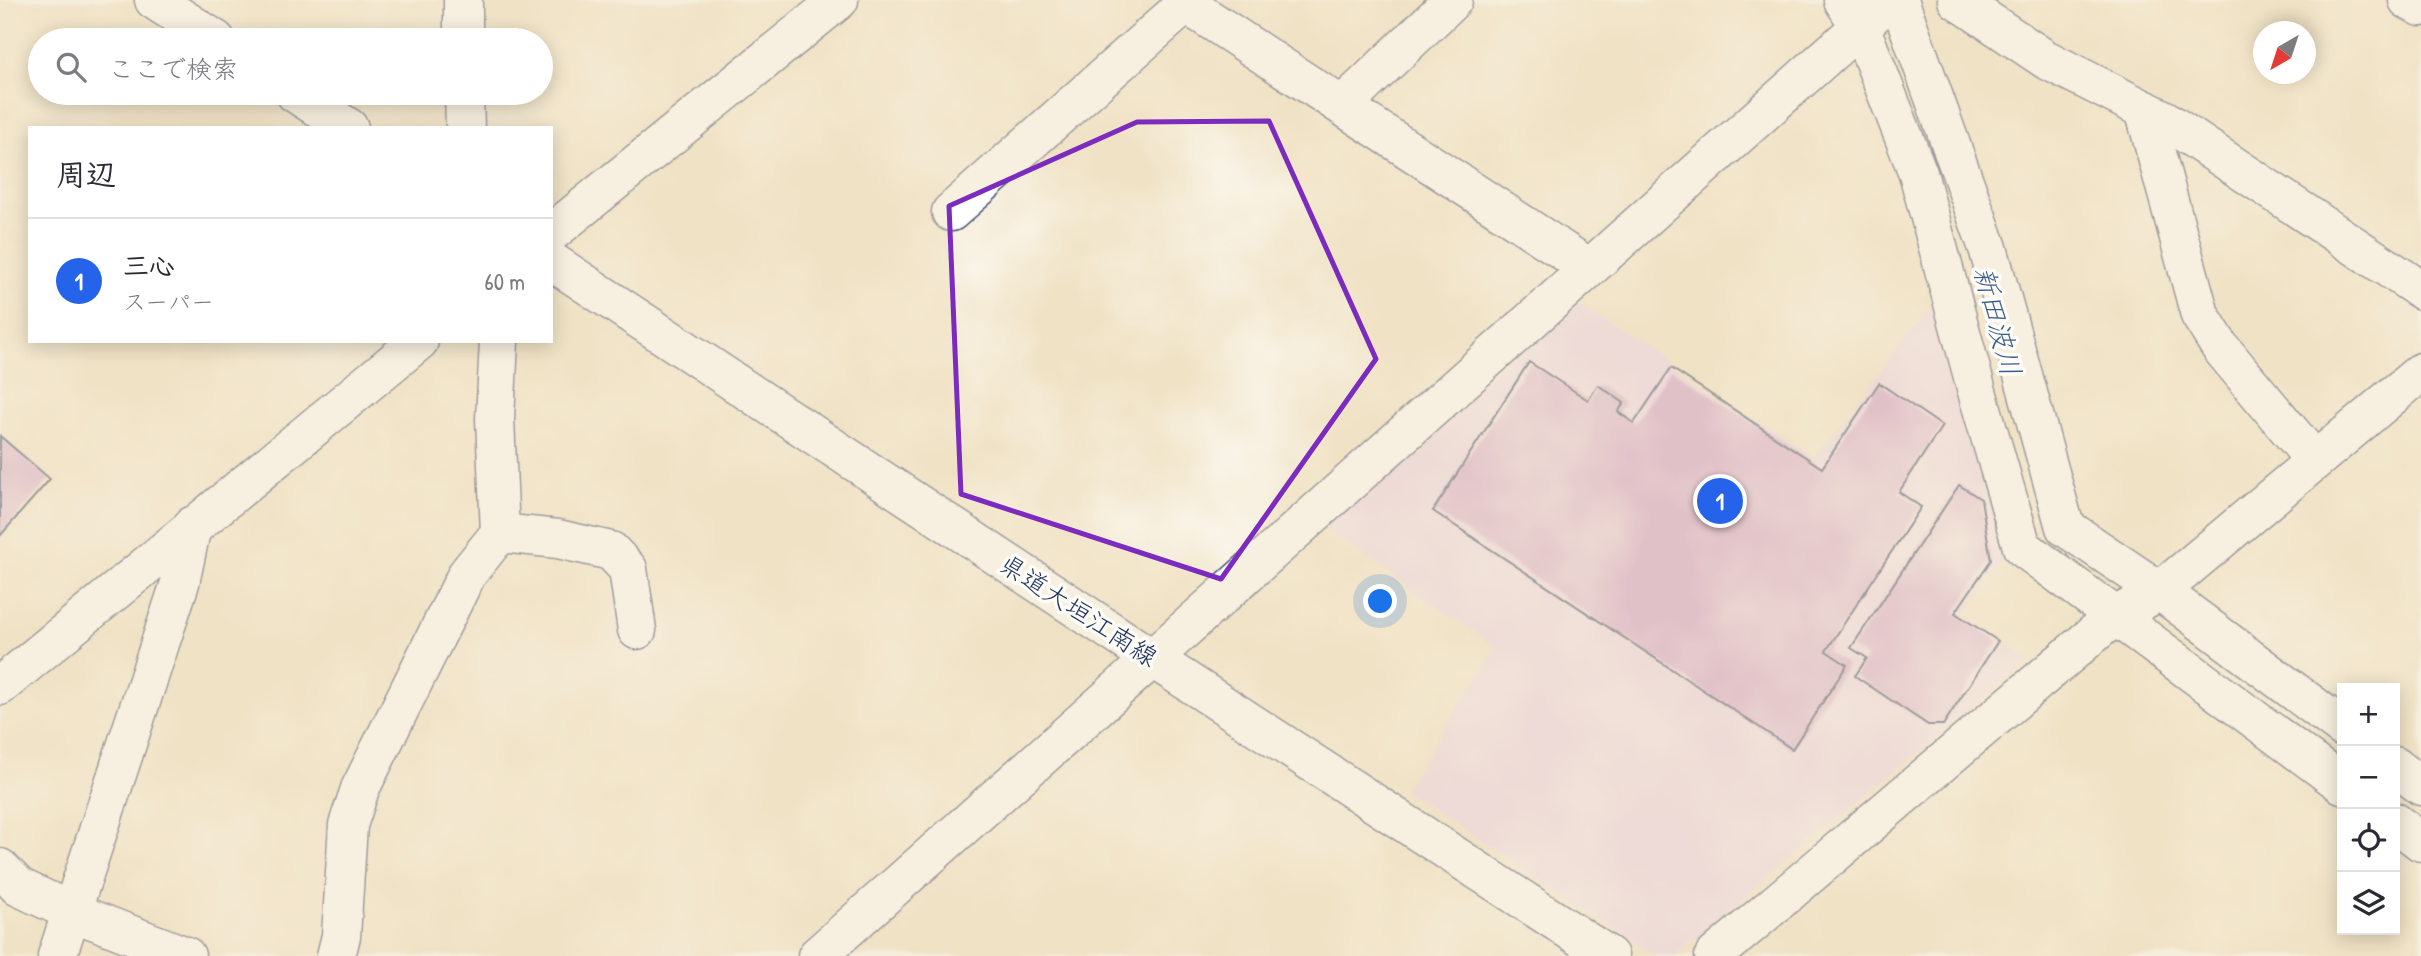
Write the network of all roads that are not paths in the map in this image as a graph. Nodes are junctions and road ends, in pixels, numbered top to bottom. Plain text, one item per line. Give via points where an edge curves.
1 (155, 0) edge
2 (463, 0) edge
3 (839, 0) edge
4 (1453, 0) edge
5 (1890, 0) edge
6 (1899, 0) edge
7 (1957, 0) edge
8 (2408, 0) edge
9 (1183, 2) edge
10 (2421, 7) edge
11 (1852, 13) edge
12 (198, 28) edge
13 (463, 28) edge
14 (314, 105) edge
15 (464, 105) edge
16 (1342, 106) junction
17 (2144, 109) junction
18 (346, 126) edge
19 (465, 126) edge
20 (951, 212) dead end
21 (553, 231) edge
22 (553, 262) edge
23 (1588, 267) junction
24 (2421, 290) edge
25 (417, 343) edge
26 (499, 343) edge
27 (2421, 372) edge
28 (2315, 461) junction
29 (192, 526) junction
30 (500, 533) junction
31 (2160, 591) junction
32 (2115, 616) junction
33 (637, 630) dead end
34 (1153, 659) junction
35 (0, 686) edge
36 (2337, 723) edge
37 (2400, 770) edge
38 (2337, 780) edge
39 (2421, 786) edge
40 (2400, 826) edge
41 (2421, 842) edge
42 (0, 868) edge
43 (70, 911) junction
44 (57, 956) edge
45 (186, 956) edge
46 (336, 956) edge
47 (817, 956) edge
48 (1609, 956) edge
49 (1714, 956) edge

1 - 12 street
2 - 13 street
3 - 21 street
4 - 16 street
5 - 11 street
6 - 31 street via 1989,248 2065,527
7 - 17 street via 2045,59
8 - 10 street
9 - 16 street
9 - 20 street
11 - 23 street
11 - 32 street via 1918,173 2022,547
14 - 18 street
15 - 19 street
16 - 23 street
17 - 24 street
17 - 28 street via 2200,315 2220,347
22 - 34 street, 県道大垣江南線
23 - 34 street
25 - 29 street
26 - 30 street via 495,419
27 - 28 street
28 - 31 street
29 - 35 street
29 - 43 street via 180,583
30 - 33 street via 611,551 628,569
30 - 46 street via 467,574 360,789 348,825
31 - 32 street
31 - 36 street
32 - 38 street
32 - 49 street
34 - 47 street
34 - 48 street, 県道大垣江南線
37 - 39 street
40 - 41 street
42 - 43 street via 19,887
43 - 44 street
43 - 45 street

